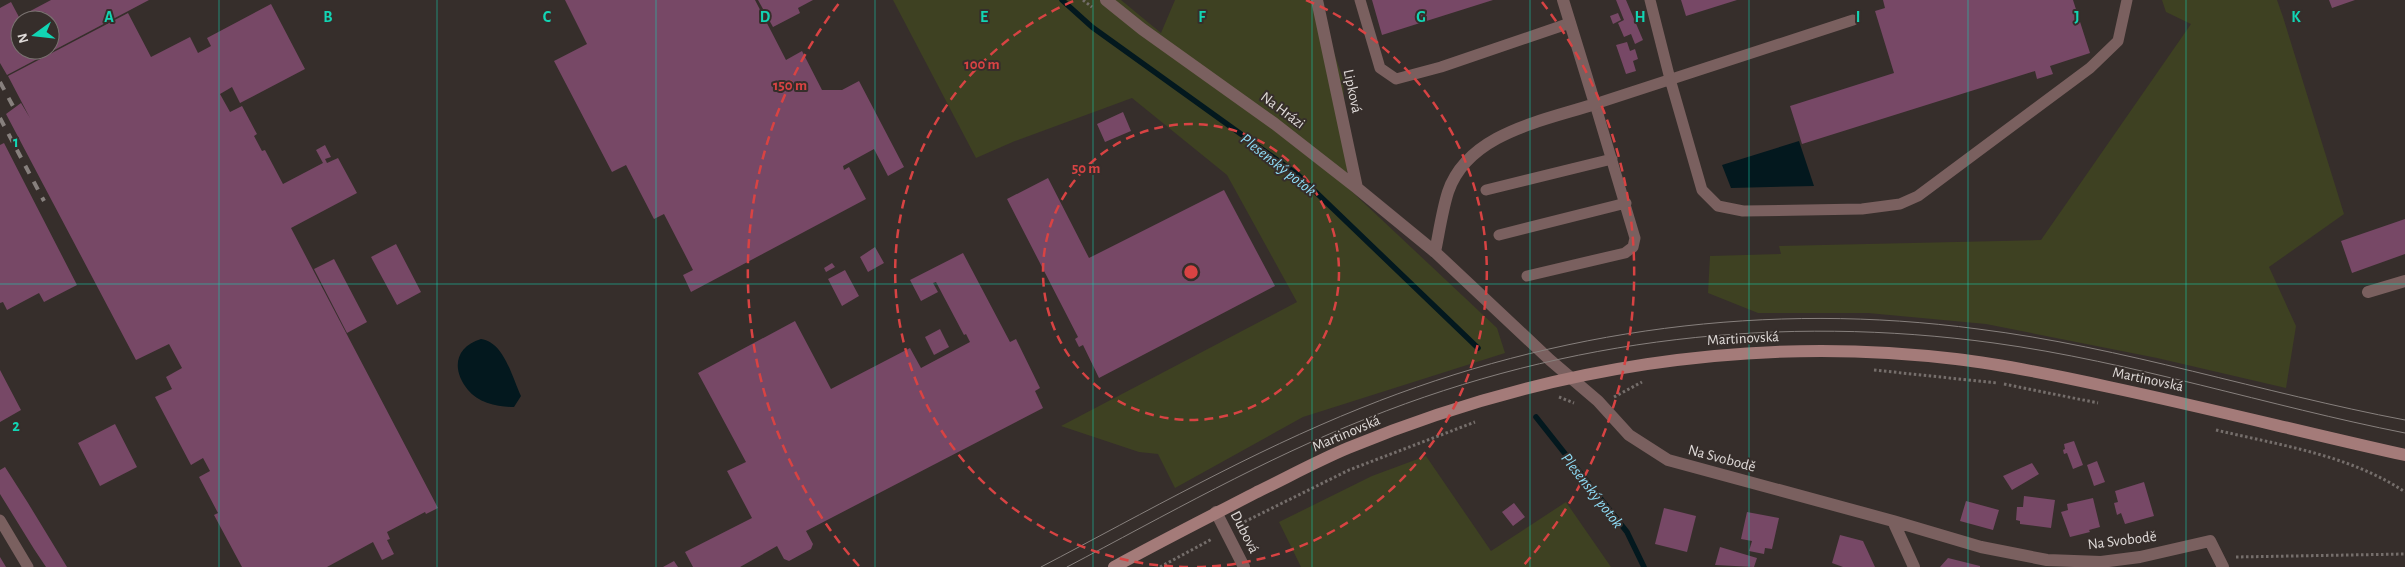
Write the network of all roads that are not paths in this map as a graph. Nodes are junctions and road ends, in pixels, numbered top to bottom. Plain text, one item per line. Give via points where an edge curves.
1 (1106, 0) edge
2 (1317, 0) edge
3 (1360, 0) edge
4 (1563, 0) edge
5 (1650, 0) edge
6 (2128, 0) edge
7 (1853, 20) dead end
8 (1570, 23) junction
9 (1670, 79) junction
10 (1595, 104) junction
11 (1612, 159) junction
12 (1357, 188) junction
13 (1486, 190) dead end
14 (1626, 203) junction
15 (1499, 235) dead end
16 (1435, 252) junction
17 (1527, 276) dead end
18 (2405, 281) edge
19 (2368, 292) dead end
20 (1570, 378) junction
21 (2405, 455) edge
22 (1216, 512) junction
23 (0, 520) edge
24 (1893, 521) junction
25 (2221, 562) edge
26 (28, 567) edge
27 (1114, 567) edge
28 (1244, 567) edge
29 (1914, 567) edge

1 - 12 street, Na Hrázi
2 - 12 street, Lipková
3 - 8 lane via 1380,68 1396,79
4 - 8 street
5 - 9 lane
6 - 9 lane via 2118,41 2090,68 1918,196 1900,204 1862,209 1743,211 1718,206 1702,190
7 - 9 lane
8 - 10 street
9 - 10 lane
10 - 11 lane
10 - 16 street via 1508,134 1478,150 1465,162 1448,192
11 - 13 lane
11 - 14 lane
12 - 16 street, Na Hrázi
14 - 15 lane
14 - 17 lane via 1635,238 1633,247 1625,253
16 - 20 street, Na Hrázi
18 - 19 street
20 - 21 street, Martinovská via 1641,364 1724,354 1842,351 1958,359 2066,378
20 - 22 street, Martinovská via 1518,390 1419,421 1345,449
20 - 24 street, Na Svobodě via 1598,401 1629,435 1668,460
22 - 27 street, Martinovská
22 - 28 street, Dubová
23 - 26 lane
24 - 25 street, Na Svobodě via 1981,547 2047,560 2100,562 2140,557 2210,541
24 - 29 street

